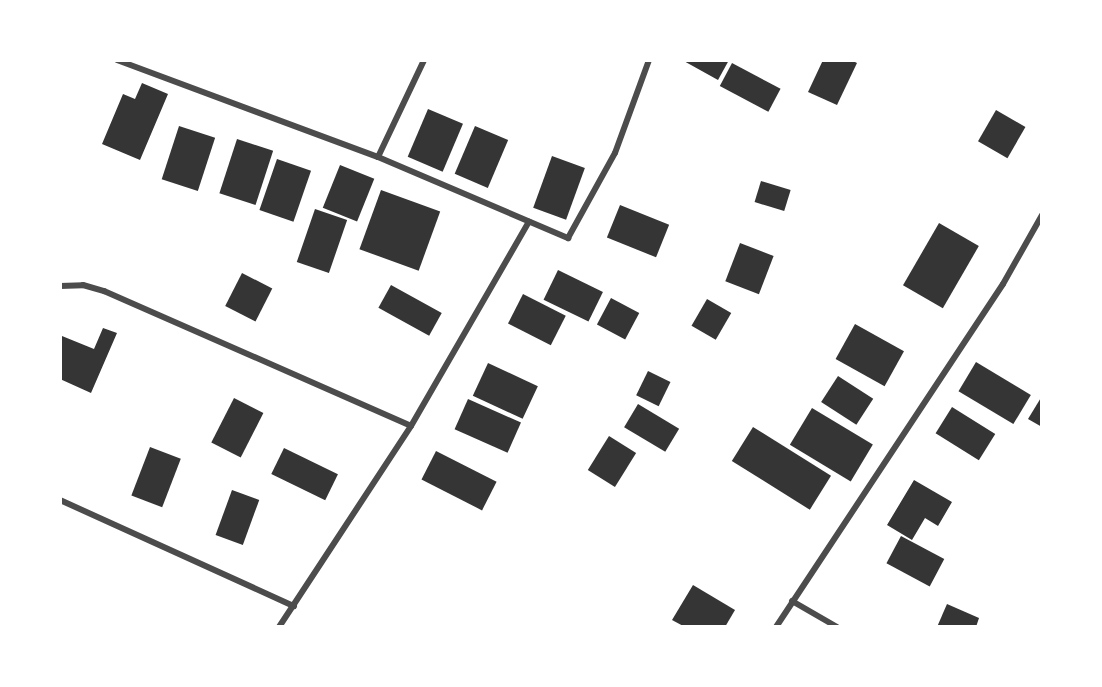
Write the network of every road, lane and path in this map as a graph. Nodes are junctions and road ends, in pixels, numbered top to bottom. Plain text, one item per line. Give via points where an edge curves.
1 (117, 60) edge
2 (424, 60) edge
3 (649, 60) edge
4 (378, 157) junction
5 (1042, 215) edge
6 (529, 222) junction
7 (60, 286) edge
8 (411, 426) junction
9 (60, 500) edge
10 (792, 601) junction
11 (294, 606) junction
12 (279, 627) edge
13 (776, 627) edge
14 (837, 627) edge

1 - 4 street
2 - 4 street
3 - 6 street via 615,153 568,238
4 - 6 street
5 - 10 street via 1003,284
6 - 8 street
7 - 8 street via 84,285 104,291
8 - 11 street
9 - 11 street
10 - 13 street
10 - 14 street
11 - 12 street

